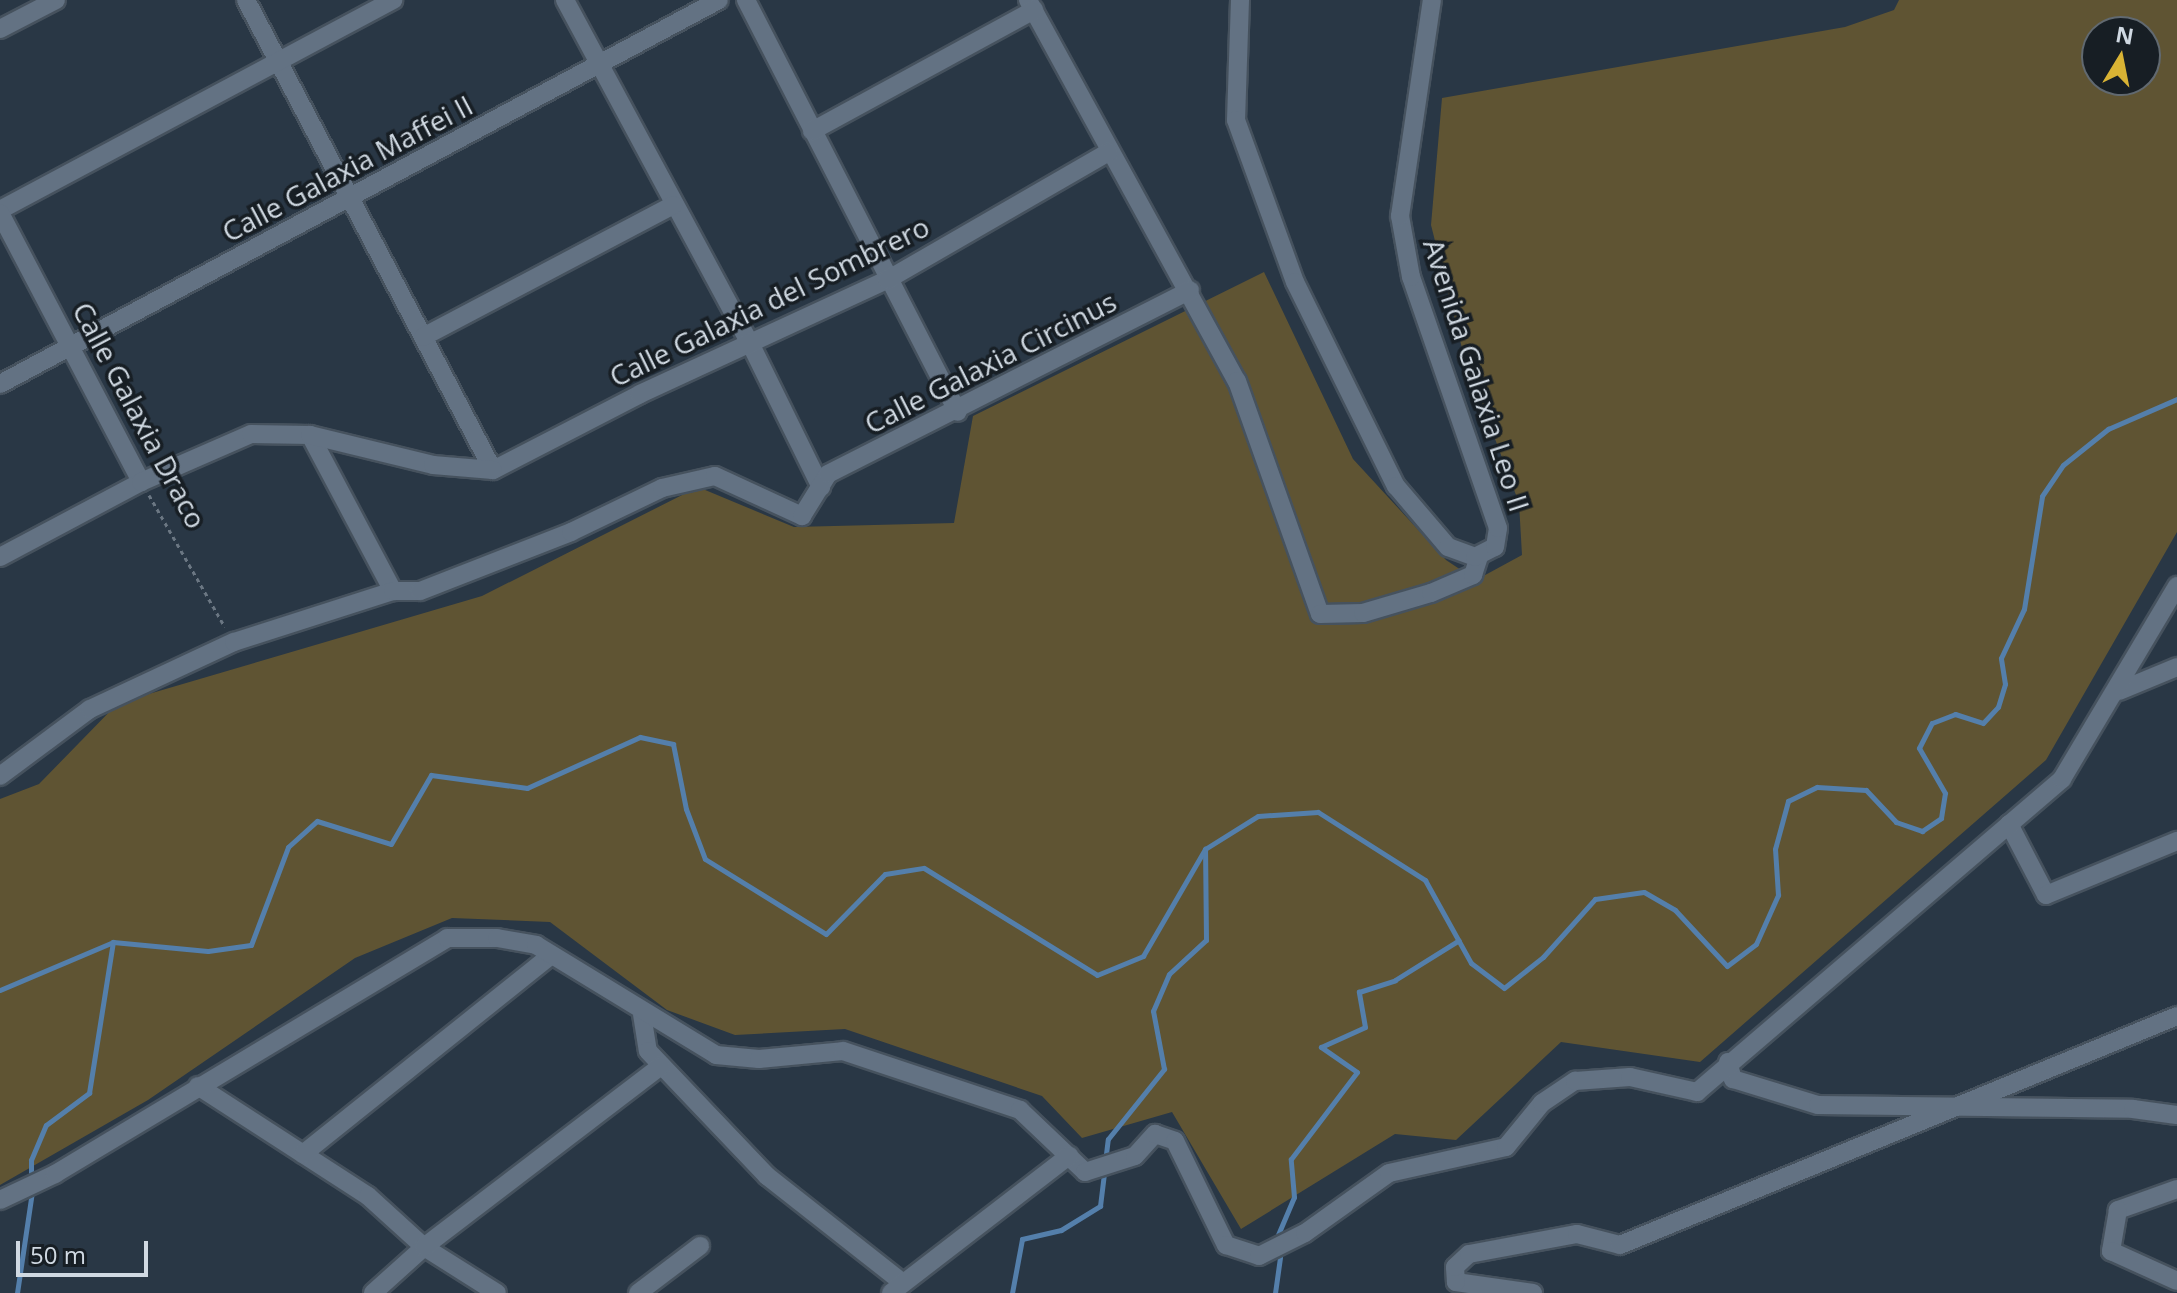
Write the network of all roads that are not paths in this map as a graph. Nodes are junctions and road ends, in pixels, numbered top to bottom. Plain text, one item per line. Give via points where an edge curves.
1 (56, 0) edge
2 (246, 0) edge
3 (393, 0) edge
4 (565, 0) edge
5 (719, 0) edge
6 (746, 0) edge
7 (1240, 0) edge
8 (1432, 0) edge
9 (1031, 5) edge
10 (0, 29) edge
11 (279, 60) junction
12 (600, 63) junction
13 (812, 131) junction
14 (1109, 152) junction
15 (352, 198) junction
16 (673, 205) junction
17 (0, 211) edge
18 (887, 280) junction
19 (1190, 290) junction
20 (423, 337) junction
21 (750, 343) junction
22 (72, 346) junction
23 (0, 384) edge
24 (958, 412) junction
25 (310, 435) junction
26 (493, 470) junction
27 (141, 482) junction
28 (821, 487) junction
29 (1479, 556) junction
30 (0, 557) edge
31 (2177, 586) edge
32 (393, 591) junction
33 (2177, 667) edge
34 (2119, 691) junction
35 (0, 776) edge
36 (2009, 824) junction
37 (2177, 841) edge
38 (551, 955) junction
39 (642, 1014) junction
40 (2177, 1016) edge
41 (1728, 1062) junction
42 (661, 1066) junction
43 (198, 1086) junction
44 (1950, 1108) junction
45 (2177, 1115) edge
46 (303, 1154) junction
47 (1069, 1156) junction
48 (2177, 1189) edge
49 (0, 1200) edge
50 (700, 1246) dead end
51 (424, 1247) junction
52 (2177, 1281) edge
53 (897, 1288) edge
54 (373, 1293) edge
55 (497, 1293) edge
56 (638, 1293) edge
57 (1533, 1293) edge

1 - 10 street
2 - 11 street
3 - 11 street
4 - 12 street
5 - 12 street, Calle Galaxia Maffei II
6 - 13 street
7 - 29 street via 1236,120 1295,282 1396,486 1448,547
8 - 29 street, Avenida Galaxia Leo II via 1400,216 1411,277 1498,528 1495,547
9 - 13 street
9 - 14 street
11 - 15 street
11 - 17 street
12 - 15 street, Calle Galaxia Maffei II
12 - 16 street
13 - 18 street
14 - 18 street, Calle Galaxia del Sombrero
14 - 19 street
15 - 20 street
15 - 22 street, Calle Galaxia Maffei II
16 - 20 street
16 - 21 street
17 - 22 street, Calle Galaxia Draco
18 - 21 street, Calle Galaxia del Sombrero
18 - 24 street
19 - 24 street, Calle Galaxia Circinus
19 - 29 street via 1237,381 1320,614 1363,613 1431,593 1473,575
20 - 26 street
21 - 26 street, Calle Galaxia del Sombrero
21 - 28 street
22 - 23 street, Calle Galaxia Maffei II
22 - 27 street, Calle Galaxia Draco
24 - 28 street, Calle Galaxia Circinus via 828,474
25 - 26 street via 433,465
25 - 27 street via 251,434
25 - 32 street
27 - 30 street
28 - 32 street, Calle Galaxia Circinus via 802,516 715,476 662,488 571,532 420,591
31 - 34 street
32 - 35 street via 234,642 90,709
33 - 34 street
34 - 36 street via 2062,779
36 - 37 street via 2046,895
36 - 41 street
38 - 39 street
38 - 43 street via 536,945 497,938 447,938
38 - 46 street
39 - 42 street via 648,1051
39 - 47 street via 716,1055 759,1059 843,1051 1020,1110
40 - 44 street
41 - 44 street via 1733,1079 1818,1105
41 - 47 street via 1697,1092 1630,1077 1575,1081 1542,1103 1506,1147 1389,1173 1305,1233 1259,1256 1226,1245 1175,1141 1155,1134 1135,1156 1085,1172
42 - 51 street
42 - 53 street via 767,1176
43 - 46 street
43 - 49 street via 55,1174
44 - 45 street via 2133,1109
44 - 57 street via 1620,1245 1577,1234 1469,1254 1455,1267 1456,1282
46 - 51 street via 368,1196
47 - 53 street
48 - 52 street via 2118,1210 2111,1251
50 - 56 street
51 - 54 street
51 - 55 street

